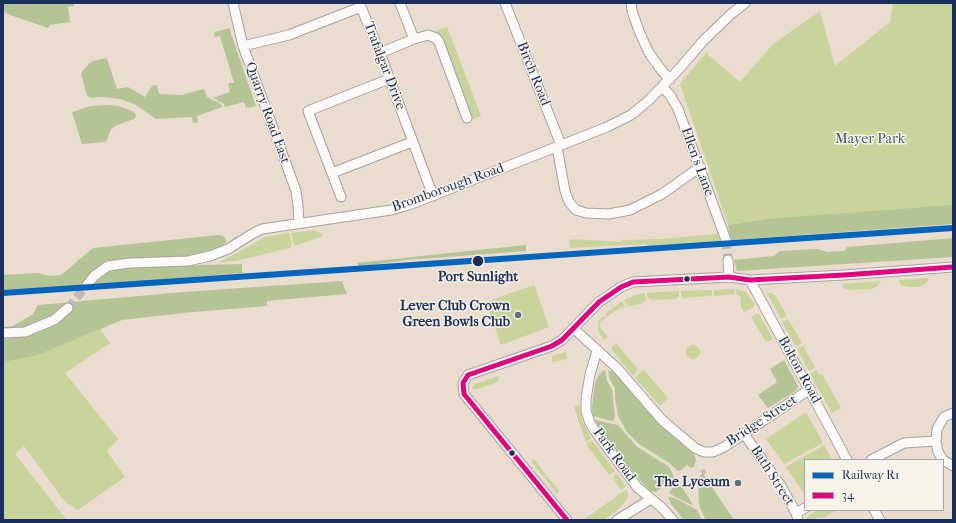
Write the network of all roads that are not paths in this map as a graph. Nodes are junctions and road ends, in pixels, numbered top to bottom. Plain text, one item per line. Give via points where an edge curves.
1 (234, 3) edge
2 (400, 3) edge
3 (504, 3) edge
4 (631, 3) edge
5 (745, 3) edge
6 (414, 39) junction
7 (242, 46) junction
8 (380, 53) junction
9 (389, 79) junction
10 (670, 79) junction
11 (662, 87) junction
12 (468, 118) dead end
13 (412, 142) junction
14 (559, 146) junction
15 (700, 168) junction
16 (332, 173) junction
17 (433, 196) junction
18 (341, 197) dead end
19 (299, 223) junction
20 (726, 240) tunnel mouth
21 (728, 260) tunnel mouth
22 (953, 268) edge
23 (729, 277) junction
24 (750, 280) junction
25 (87, 285) tunnel mouth
26 (68, 308) tunnel mouth
27 (573, 328) junction
28 (3, 333) edge
29 (597, 351) junction
30 (810, 390) junction
31 (953, 413) edge
32 (744, 434) junction
33 (936, 441) junction
34 (846, 459) edge
35 (873, 459) edge
36 (942, 459) edge
37 (944, 461) edge
38 (953, 466) edge
39 (651, 498) junction
40 (804, 509) edge
41 (875, 511) edge
42 (797, 517) edge
43 (567, 520) edge
44 (617, 520) edge
45 (673, 520) edge
46 (880, 520) edge

1 - 7 street, Quarry Road East
2 - 6 street
3 - 14 street, Birch Road
4 - 10 street via 649,54
5 - 10 street, Bromborough Road via 703,41
6 - 8 street
6 - 12 street via 428,35 439,42
7 - 8 street, Trafalgar Drive via 289,35 361,7
7 - 19 street, Quarry Road East via 296,191
8 - 9 street, Trafalgar Drive
9 - 13 street, Trafalgar Drive
9 - 16 street via 308,111
10 - 11 street, Bromborough Road
11 - 14 street, Bromborough Road via 631,115
11 - 15 street, Ellen's Lane via 678,109
13 - 16 street
13 - 17 street, Trafalgar Drive
14 - 15 street, Birch Road via 565,191 569,202 576,210 586,213 599,215 630,210 662,194
14 - 17 street, Bromborough Road
15 - 20 street, Ellen's Lane
16 - 18 street
17 - 19 street, Bromborough Road via 410,206 391,210
19 - 25 street, Bromborough Road via 262,229 228,250 188,261 108,266
21 - 23 street
22 - 24 street
23 - 24 street
23 - 27 street via 633,282 599,302
24 - 30 street, Bolton Road
26 - 28 street via 54,320 25,332
27 - 29 street
27 - 43 street via 552,346 475,372 468,375 463,383 464,394
29 - 32 street, Bridge Street via 617,368 662,420 694,448 713,452
29 - 39 street, Park Road via 586,400 590,422 637,487
30 - 32 street, Bridge Street
30 - 34 street, Bolton Road
31 - 33 street via 944,417 937,429
32 - 42 street, Bath Street via 781,486
33 - 35 street via 904,443
33 - 36 street
37 - 38 street
39 - 44 street
39 - 45 street, Park Road
40 - 42 street
41 - 46 street

